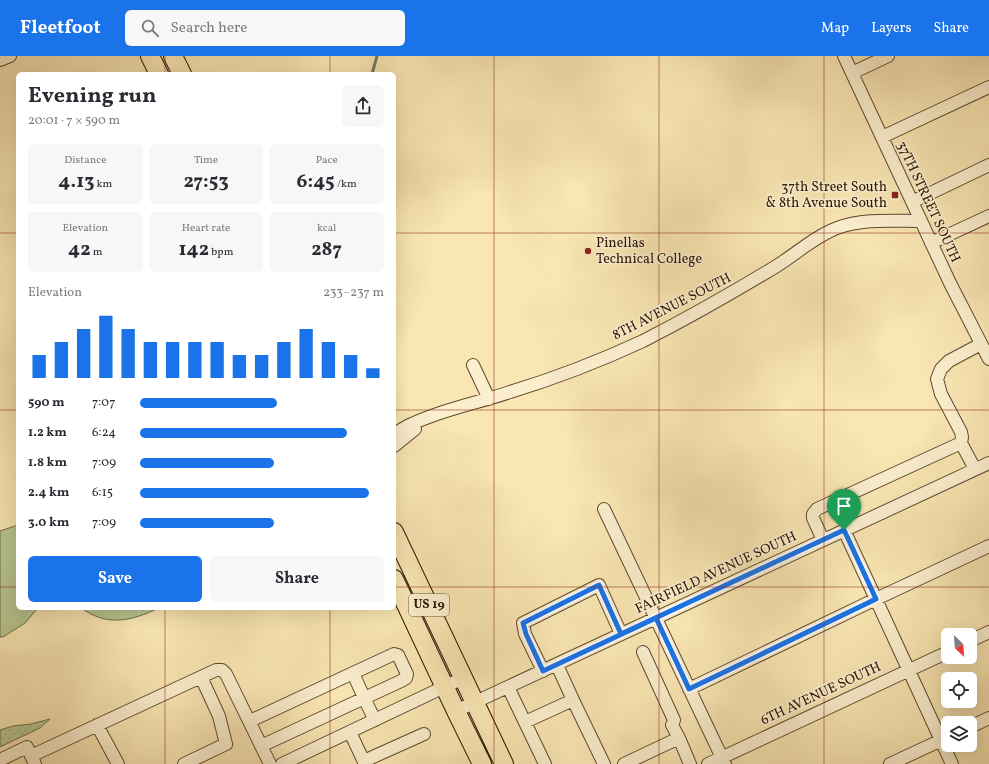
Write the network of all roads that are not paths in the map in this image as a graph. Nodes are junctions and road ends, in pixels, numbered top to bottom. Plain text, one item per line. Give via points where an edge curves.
1 (10, 56) edge
2 (150, 56) edge
3 (173, 56) edge
4 (844, 56) edge
5 (888, 56) edge
6 (0, 60) edge
7 (158, 72) edge
8 (181, 72) edge
9 (852, 73) junction
10 (989, 87) edge
11 (882, 137) junction
12 (989, 165) edge
13 (912, 202) junction
14 (989, 216) edge
15 (921, 221) junction
16 (931, 242) junction
17 (981, 344) junction
18 (989, 359) edge
19 (473, 365) dead end
20 (489, 399) junction
21 (430, 416) junction
22 (396, 433) edge
23 (961, 443) junction
24 (396, 444) edge
25 (989, 462) edge
26 (975, 469) junction
27 (604, 509) dead end
28 (844, 530) junction
29 (396, 536) edge
30 (823, 540) junction
31 (989, 546) edge
32 (396, 583) edge
33 (876, 599) junction
34 (656, 618) junction
35 (989, 632) edge
36 (621, 634) junction
37 (977, 638) edge
38 (643, 652) dead end
39 (941, 655) edge
40 (557, 664) junction
41 (908, 670) junction
42 (543, 671) junction
43 (353, 673) junction
44 (201, 676) junction
45 (463, 678) junction
46 (445, 687) junction
47 (508, 687) junction
48 (689, 689) junction
49 (364, 698) junction
50 (573, 700) junction
51 (474, 703) junction
52 (456, 712) junction
53 (989, 718) edge
54 (375, 720) junction
55 (250, 721) junction
56 (525, 722) junction
57 (977, 724) edge
58 (96, 725) junction
59 (350, 732) junction
60 (941, 732) edge
61 (424, 734) dead end
62 (679, 738) junction
63 (941, 741) edge
64 (261, 746) junction
65 (949, 752) edge
66 (31, 756) edge
67 (0, 760) edge
68 (723, 761) edge
69 (365, 762) edge
70 (118, 764) edge
71 (184, 764) edge
72 (270, 764) edge
73 (282, 764) edge
74 (482, 764) edge
75 (504, 764) edge
76 (545, 764) edge
77 (604, 764) edge
78 (624, 764) edge
79 (690, 764) edge
80 (708, 764) edge
81 (890, 764) edge
82 (952, 764) edge

1 - 6 street
2 - 7 highway
3 - 8 highway
4 - 9 street, 37TH STREET SOUTH
5 - 9 street
9 - 11 street, 37TH STREET SOUTH
10 - 11 street
11 - 13 street, 37TH STREET SOUTH
12 - 13 street
13 - 15 street, 37TH STREET SOUTH
14 - 16 street
15 - 16 street, 37TH STREET SOUTH
15 - 20 street, 8TH AVENUE SOUTH via 871,221 838,228 824,234 728,296 642,341 581,368
16 - 17 street, 37TH STREET SOUTH
17 - 18 street, 37TH STREET SOUTH
17 - 23 street via 949,362 941,369 937,379 941,394 961,432
19 - 20 street
20 - 21 street, 8TH AVENUE SOUTH
21 - 22 street, 8TH AVENUE SOUTH
21 - 24 street, 8TH AVENUE SOUTH
23 - 26 street
23 - 30 street via 816,509 813,518
25 - 26 street, FAIRFIELD AVENUE SOUTH
26 - 28 street, FAIRFIELD AVENUE SOUTH
27 - 34 street
28 - 30 street, FAIRFIELD AVENUE SOUTH
28 - 33 street
29 - 45 highway, US 19
30 - 34 street, FAIRFIELD AVENUE SOUTH
31 - 33 street
32 - 46 highway, US 19
33 - 41 street
33 - 48 street
34 - 36 street, FAIRFIELD AVENUE SOUTH
34 - 48 street
35 - 37 street
36 - 40 street, FAIRFIELD AVENUE SOUTH
36 - 42 street via 599,585 523,623
38 - 62 street via 674,720 672,725
39 - 41 street, 6TH AVENUE SOUTH
40 - 42 street, FAIRFIELD AVENUE SOUTH
40 - 50 street
41 - 60 street
41 - 68 street, 6TH AVENUE SOUTH
42 - 47 street, FAIRFIELD AVENUE SOUTH
43 - 49 street
43 - 49 street via 394,654 400,658 407,674 406,678
43 - 55 street
44 - 55 street via 222,670
44 - 58 street
44 - 71 street via 219,716 226,744
45 - 46 street
45 - 51 highway, US 19
46 - 52 highway, US 19
46 - 54 street
47 - 51 street, FAIRFIELD AVENUE SOUTH
47 - 56 street
48 - 68 street
49 - 54 street
49 - 64 street
50 - 56 street
50 - 77 street
51 - 52 street, FAIRFIELD AVENUE SOUTH
51 - 75 highway, US 19
52 - 74 highway, US 19
53 - 57 street
54 - 59 street
55 - 64 street
56 - 76 street
58 - 66 street
58 - 70 street
59 - 69 street
59 - 73 street
61 - 69 street
62 - 78 street
62 - 79 street
63 - 81 street
64 - 72 street
65 - 82 street
66 - 67 street
68 - 80 street, 6TH AVENUE SOUTH

